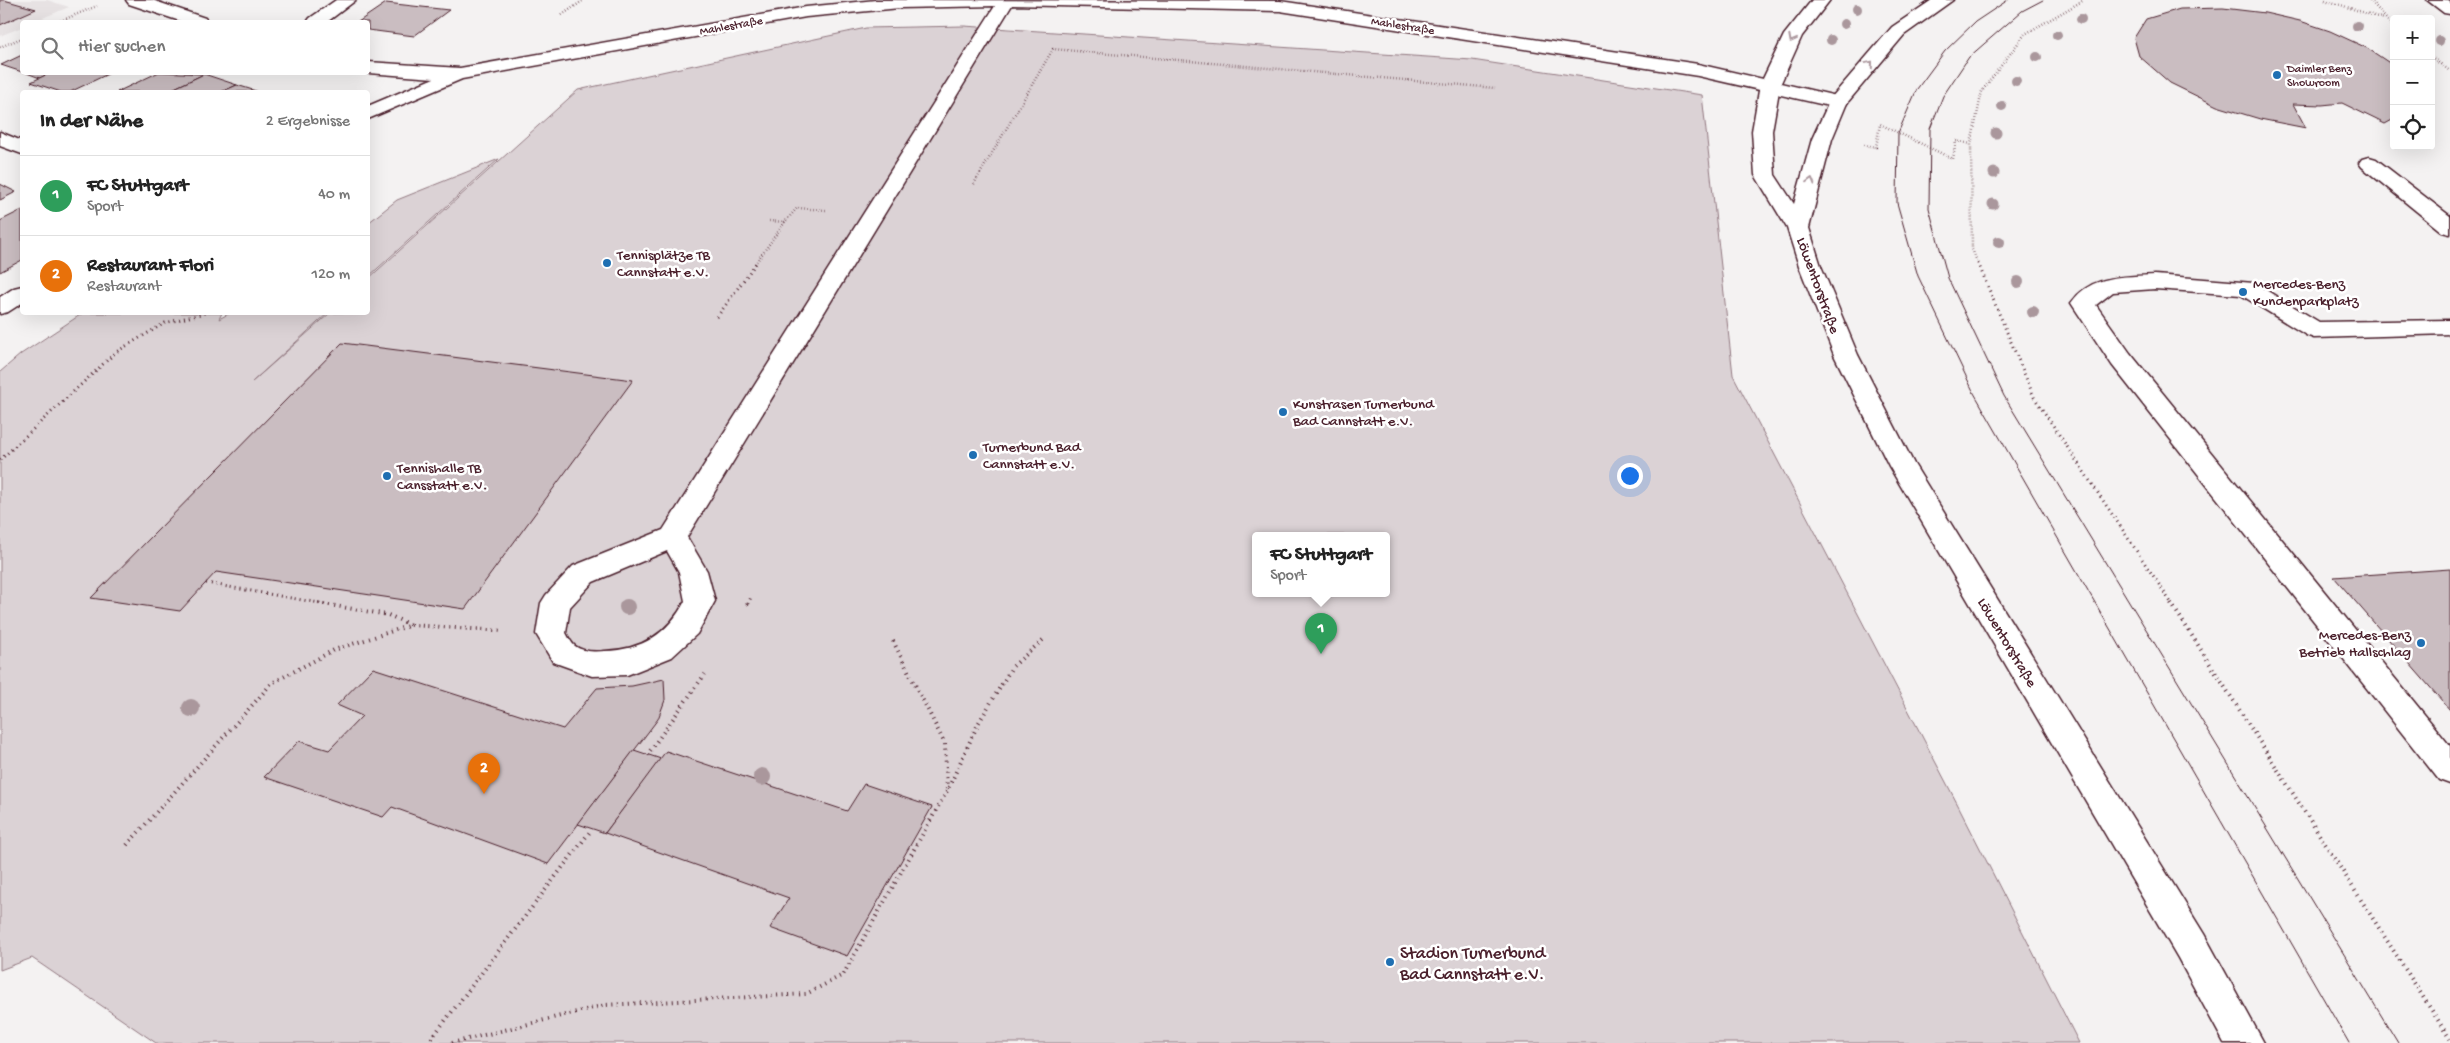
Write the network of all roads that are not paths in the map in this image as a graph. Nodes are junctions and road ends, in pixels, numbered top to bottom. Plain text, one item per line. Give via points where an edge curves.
1 (135, 0) edge
2 (347, 0) edge
3 (1007, 0) edge
4 (1821, 0) edge
5 (1944, 0) edge
6 (2436, 0) edge
7 (1281, 3) edge
8 (2450, 9) edge
9 (193, 20) edge
10 (319, 20) edge
11 (370, 67) edge
12 (460, 74) junction
13 (1770, 85) junction
14 (1838, 102) junction
15 (370, 112) edge
16 (0, 138) edge
17 (20, 147) edge
18 (2369, 163) dead end
19 (1798, 228) junction
20 (2450, 228) edge
21 (20, 293) edge
22 (0, 307) edge
23 (2450, 327) edge
24 (673, 537) junction
25 (2450, 770) edge
26 (2245, 1043) edge

1 - 9 street
2 - 10 street
3 - 7 street, Mahlestraße
3 - 12 street, Mahlestraße via 900,3 806,12
3 - 24 street
4 -> 13 street, Löwentorstraße via 1793,35
14 -> 5 street, Löwentorstraße via 1898,31
6 - 8 street
7 - 13 street, Mahlestraße via 1698,70
11 - 12 street, Mahlestraße
12 - 15 street
13 - 14 street, Mahlestraße
13 - 19 street, Löwentorstraße via 1762,131 1766,175
19 -> 14 street, Löwentorstraße via 1822,138
16 - 17 street
18 - 20 street
19 - 26 street, Löwentorstraße via 1846,355 1902,466
21 - 22 street
23 - 25 street via 2314,330 2246,288 2155,282 2107,285 2083,302 2121,358
24 - 24 street via 583,574 556,603 551,634 564,654 592,664 627,663 661,648 687,626 700,601 693,571

